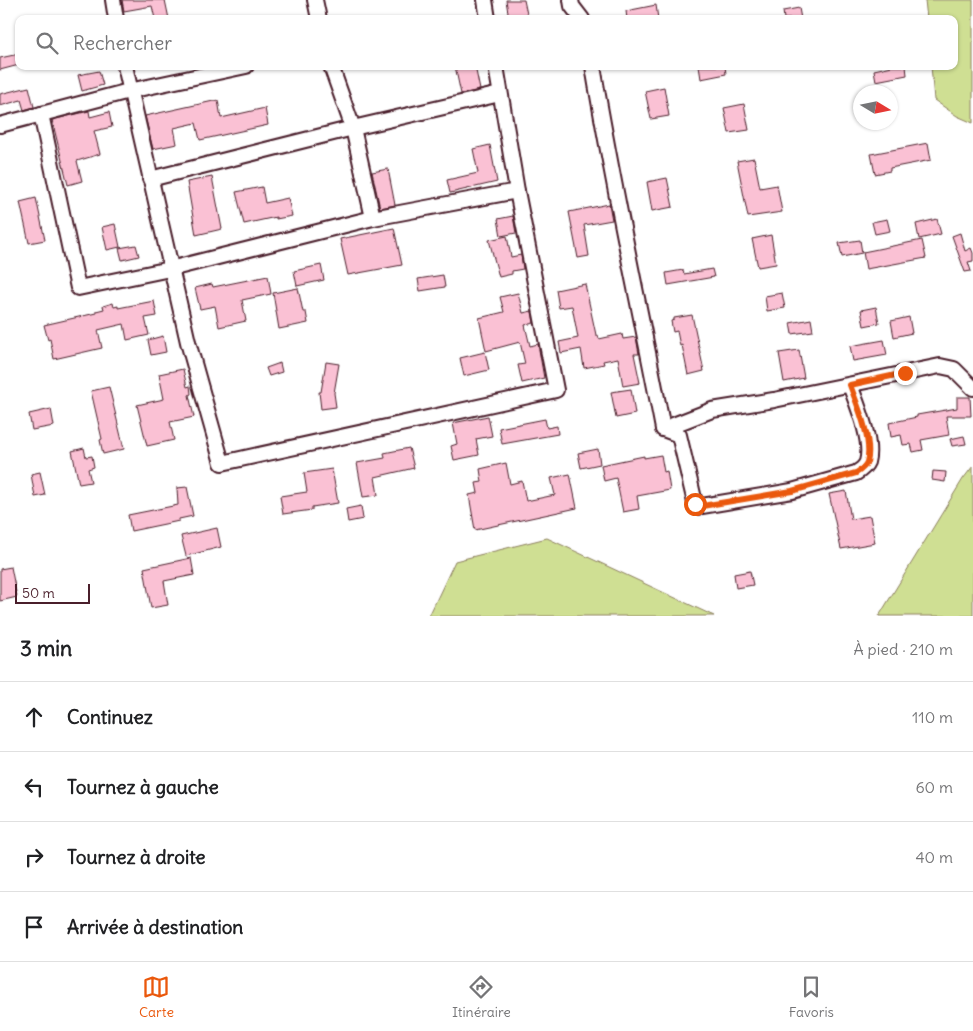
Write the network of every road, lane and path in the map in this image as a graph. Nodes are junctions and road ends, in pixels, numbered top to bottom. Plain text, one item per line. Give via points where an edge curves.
1 (113, 0) edge
2 (315, 0) edge
3 (485, 0) edge
4 (571, 0) edge
5 (115, 15) edge
6 (318, 15) edge
7 (487, 15) edge
8 (579, 15) edge
9 (126, 70) edge
10 (227, 70) edge
11 (331, 70) edge
12 (497, 70) edge
13 (594, 70) edge
14 (129, 91) junction
15 (500, 94) junction
16 (41, 114) junction
17 (0, 125) edge
18 (353, 128) junction
19 (150, 179) junction
20 (517, 191) junction
21 (373, 218) junction
22 (170, 269) junction
23 (850, 385) junction
24 (973, 388) edge
25 (663, 429) junction

1 - 5 street
2 - 6 street
3 - 7 street
4 - 8 street
9 - 14 street
10 - 14 street
11 - 18 street
12 - 15 street
13 - 25 street
14 - 16 street
14 - 19 street
15 - 18 street
15 - 20 street
16 - 17 street
16 - 22 street via 78,288
18 - 19 street
18 - 21 street
19 - 22 street
20 - 21 street
20 - 22 street via 556,390 222,463
21 - 22 street
23 - 24 street via 940,366 954,368
23 - 25 street via 712,410
23 - 25 street via 866,434 867,462 856,473 792,491 696,507 679,435

